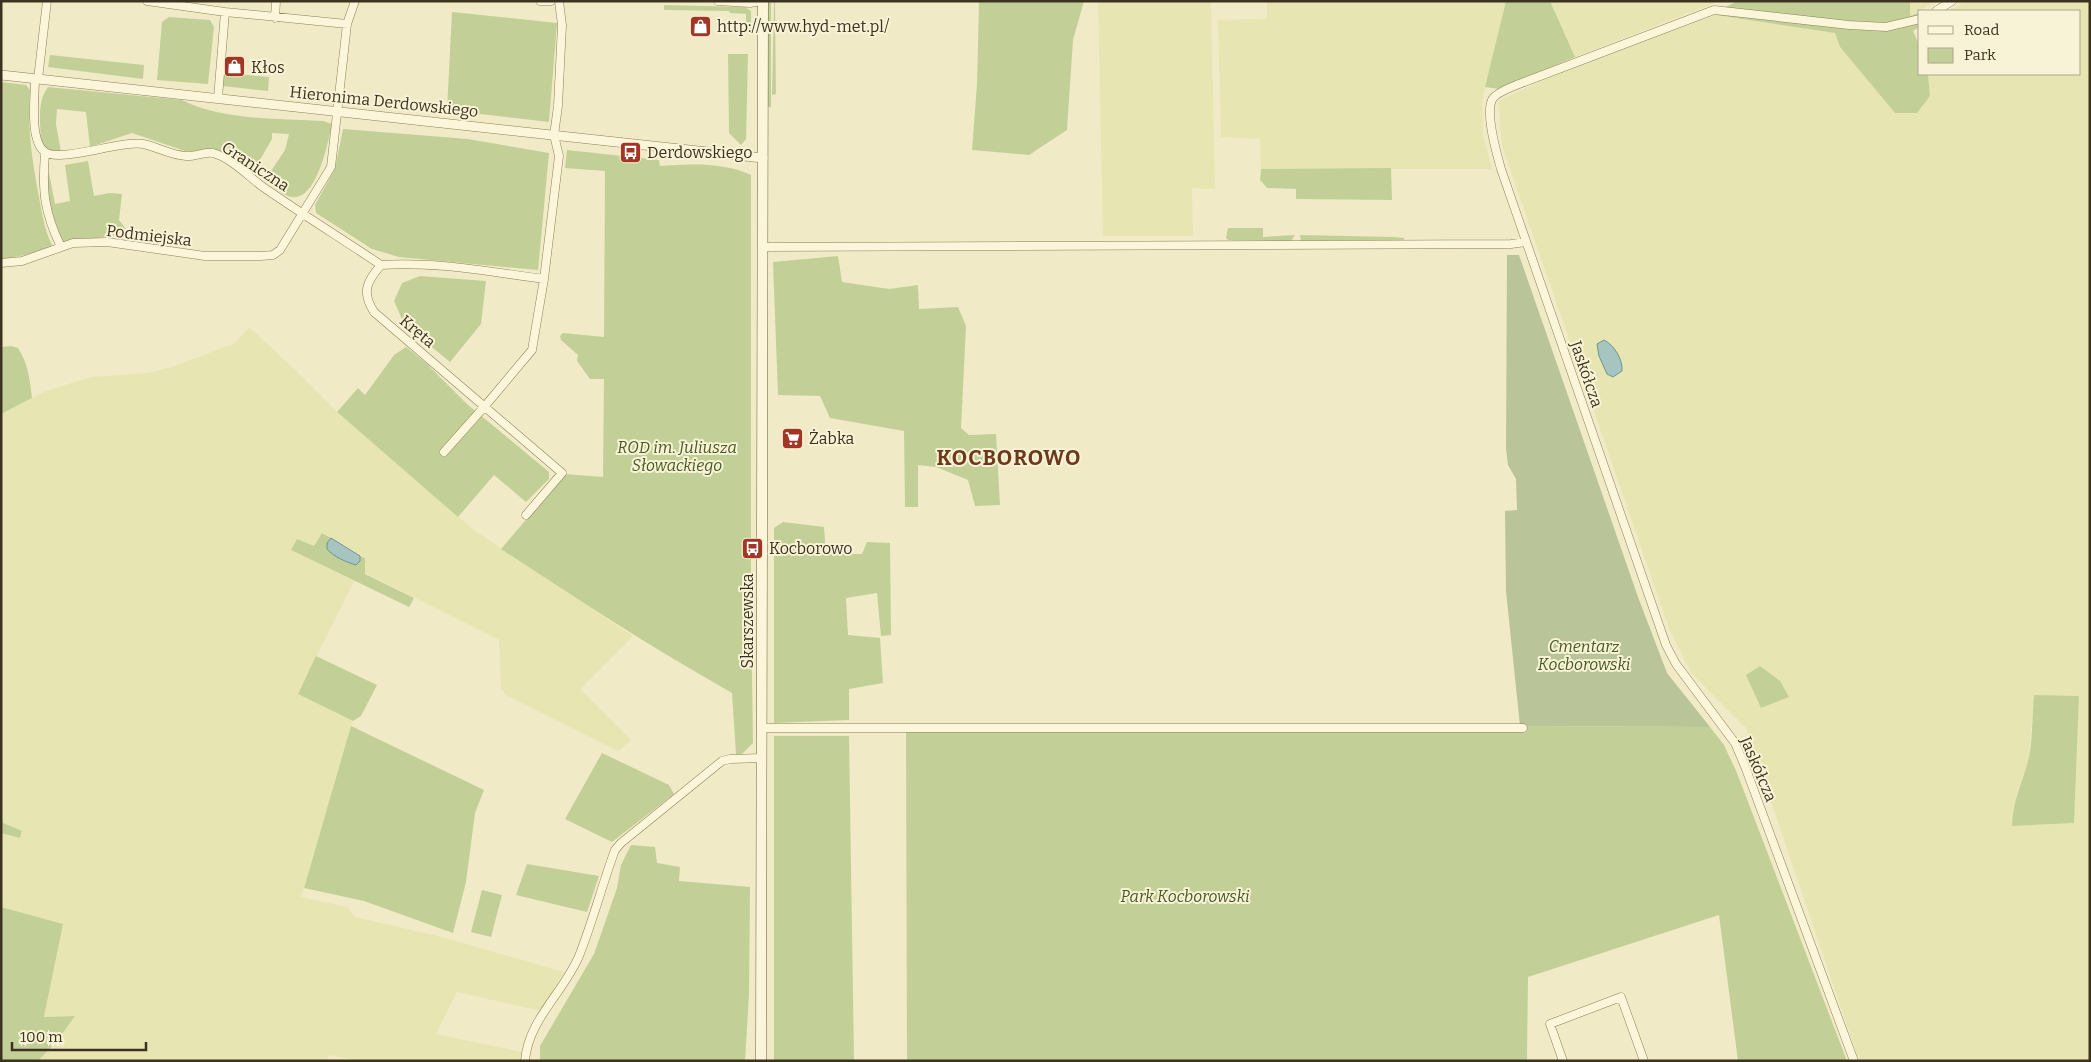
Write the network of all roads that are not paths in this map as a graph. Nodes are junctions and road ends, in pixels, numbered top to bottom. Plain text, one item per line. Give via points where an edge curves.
1 (46, 1) edge
2 (147, 1) edge
3 (276, 1) edge
4 (355, 1) edge
5 (540, 1) edge
6 (551, 1) edge
7 (559, 1) edge
8 (718, 1) edge
9 (762, 1) edge
10 (1952, 1) edge
11 (1938, 10) edge
12 (224, 12) junction
13 (275, 18) junction
14 (1918, 19) edge
15 (346, 24) junction
16 (1, 75) edge
17 (37, 79) junction
18 (218, 98) junction
19 (338, 111) junction
20 (554, 135) junction
21 (45, 153) junction
22 (763, 158) junction
23 (303, 213) junction
24 (1526, 242) junction
25 (61, 247) junction
26 (763, 247) junction
27 (1, 263) edge
28 (381, 265) junction
29 (544, 279) junction
30 (485, 406) junction
31 (444, 452) dead end
32 (526, 515) dead end
33 (762, 728) junction
34 (1522, 728) dead end
35 (762, 758) junction
36 (525, 1061) edge
37 (761, 1061) edge
38 (1563, 1061) edge
39 (1644, 1061) edge
40 (1854, 1061) edge

1 - 17 street
2 - 12 street
3 - 13 street
4 - 15 street
5 - 6 street
7 - 20 street via 562,25
8 - 9 street
9 - 22 main road, Skarszewska
10 - 11 street
12 - 13 street
12 - 18 street
13 - 15 street
14 - 24 street, Jaskółcza via 1886,26 1849,25 1714,10 1532,79 1496,96 1490,108 1492,137
15 - 19 street
16 - 17 street, Hieronima Derdowskiego
17 - 18 street, Hieronima Derdowskiego
17 - 21 street via 34,115 37,142
18 - 19 street, Hieronima Derdowskiego
19 - 20 street, Hieronima Derdowskiego
19 - 23 street via 332,167
20 - 22 street, Hieronima Derdowskiego
20 - 29 street via 559,156
21 - 23 street, Graniczna via 88,152 142,144 168,154 212,153
21 - 25 street via 43,186 50,223
22 - 26 main road, Skarszewska
23 - 25 street, Podmiejska via 280,250 273,255 206,256 107,242 73,243
23 - 28 street
24 - 26 street
24 - 40 street, Jaskółcza via 1666,644 1676,664 1735,743
25 - 27 street, Podmiejska via 22,261
26 - 33 main road, Skarszewska
28 - 29 street via 403,263 455,267
28 - 30 street, Kręta via 367,288 366,300 374,312
29 - 30 street via 532,350
30 - 31 street
30 - 32 street, Kręta via 562,473
33 - 34 street
33 - 35 main road, Skarszewska
35 - 36 street via 722,761 615,850 579,956 530,1038
35 - 37 main road, Skarszewska
38 - 39 street via 1550,1024 1620,997

